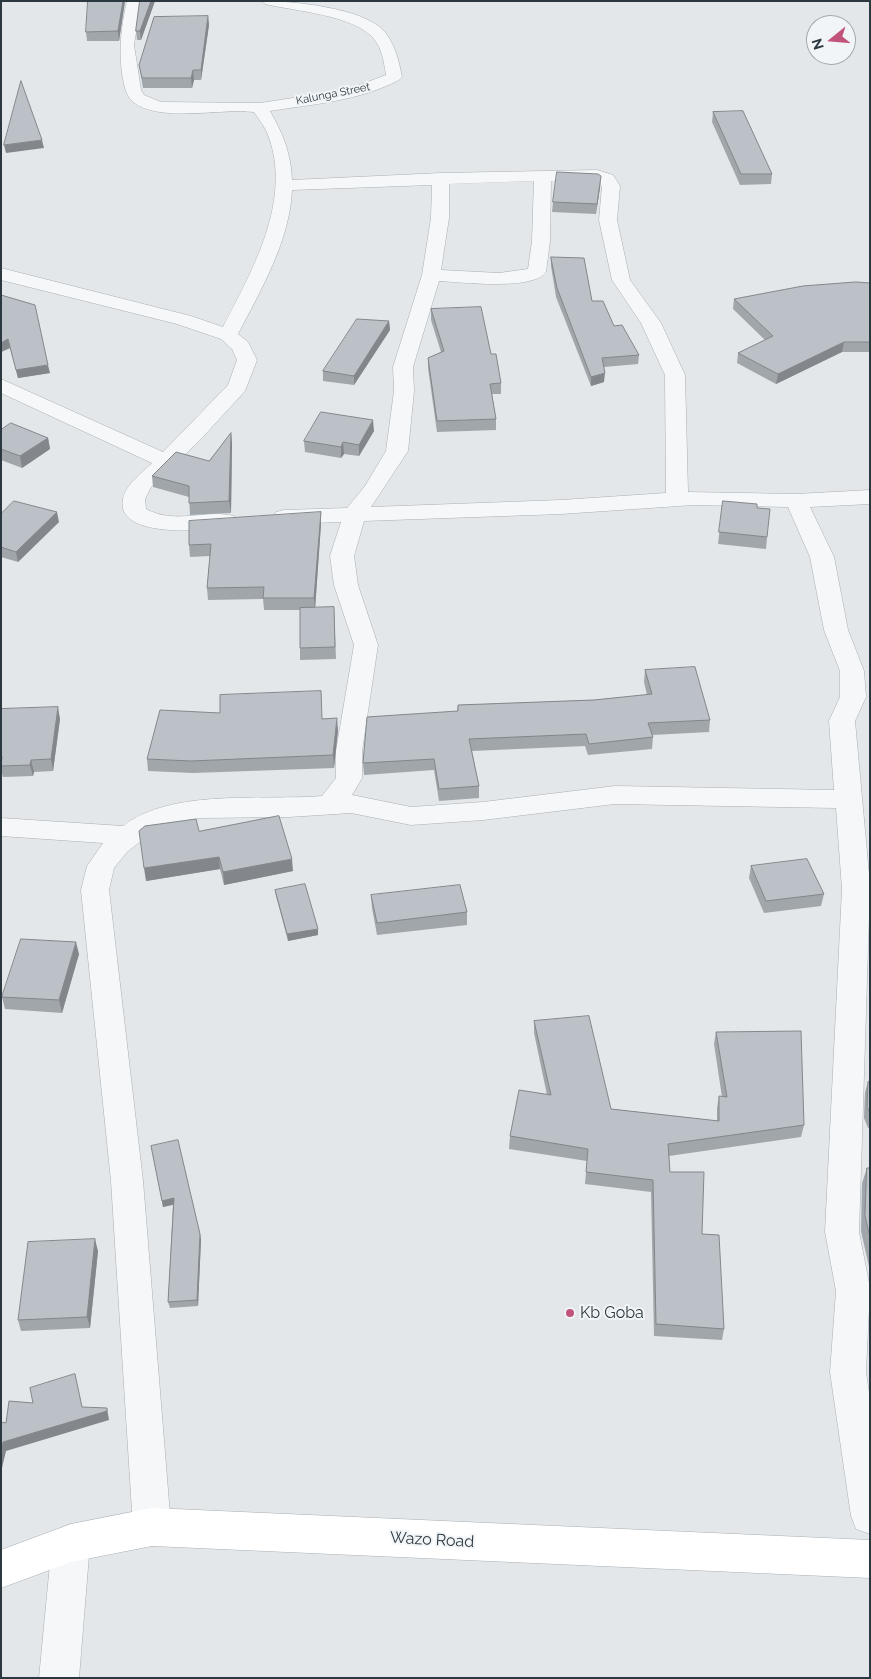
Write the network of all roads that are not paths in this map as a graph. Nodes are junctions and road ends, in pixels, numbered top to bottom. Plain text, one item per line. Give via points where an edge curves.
1 (134, 1) edge
2 (270, 1) edge
3 (260, 108) junction
4 (543, 176) junction
5 (441, 178) junction
6 (283, 186) junction
7 (1, 274) edge
8 (431, 275) junction
9 (228, 335) junction
10 (1, 385) edge
11 (165, 461) junction
12 (677, 498) junction
13 (870, 498) edge
14 (796, 501) junction
15 (354, 514) junction
16 (859, 707) edge
17 (847, 799) junction
18 (330, 804) junction
19 (1, 827) edge
20 (117, 845) junction
21 (861, 868) edge
22 (870, 1516) edge
23 (152, 1527) junction
24 (71, 1543) junction
25 (870, 1560) edge
26 (1, 1569) edge
27 (59, 1678) edge

1 - 3 street via 125,40 133,89 139,99 163,107 244,105
2 - 3 street, Kalunga Street via 363,22 376,31 390,54 394,77 382,84 349,93
3 - 6 street via 273,131 283,160
4 - 5 street
4 - 8 street via 537,272 509,278
4 - 12 street via 597,175 607,179 611,186 608,220 621,280 651,324 675,374
5 - 6 street
5 - 8 street via 440,218
6 - 9 street via 267,256
7 - 9 street via 184,320
8 - 15 street via 403,367 404,391 397,450
9 - 11 street via 241,346 247,360 238,388
10 - 11 street
11 - 15 street via 142,484 134,499 135,512 154,522 187,524
12 - 14 street
12 - 15 street via 561,507
13 - 14 street
14 - 16 street via 822,556 836,630 852,671 853,697
15 - 18 street via 342,556 346,585 366,645 349,751 349,778
16 - 17 street via 842,721
17 - 18 street via 615,795 412,816 351,804
17 - 21 street
18 - 20 street via 199,809 168,815 147,824
19 - 20 street via 116,834
20 - 23 street via 102,866 94,890 127,1181
21 - 22 street via 856,889 842,1232 853,1291 848,1372
23 - 24 main road, Wazo Road
23 - 25 main road, Wazo Road
24 - 26 main road, Wazo Road
24 - 27 street

